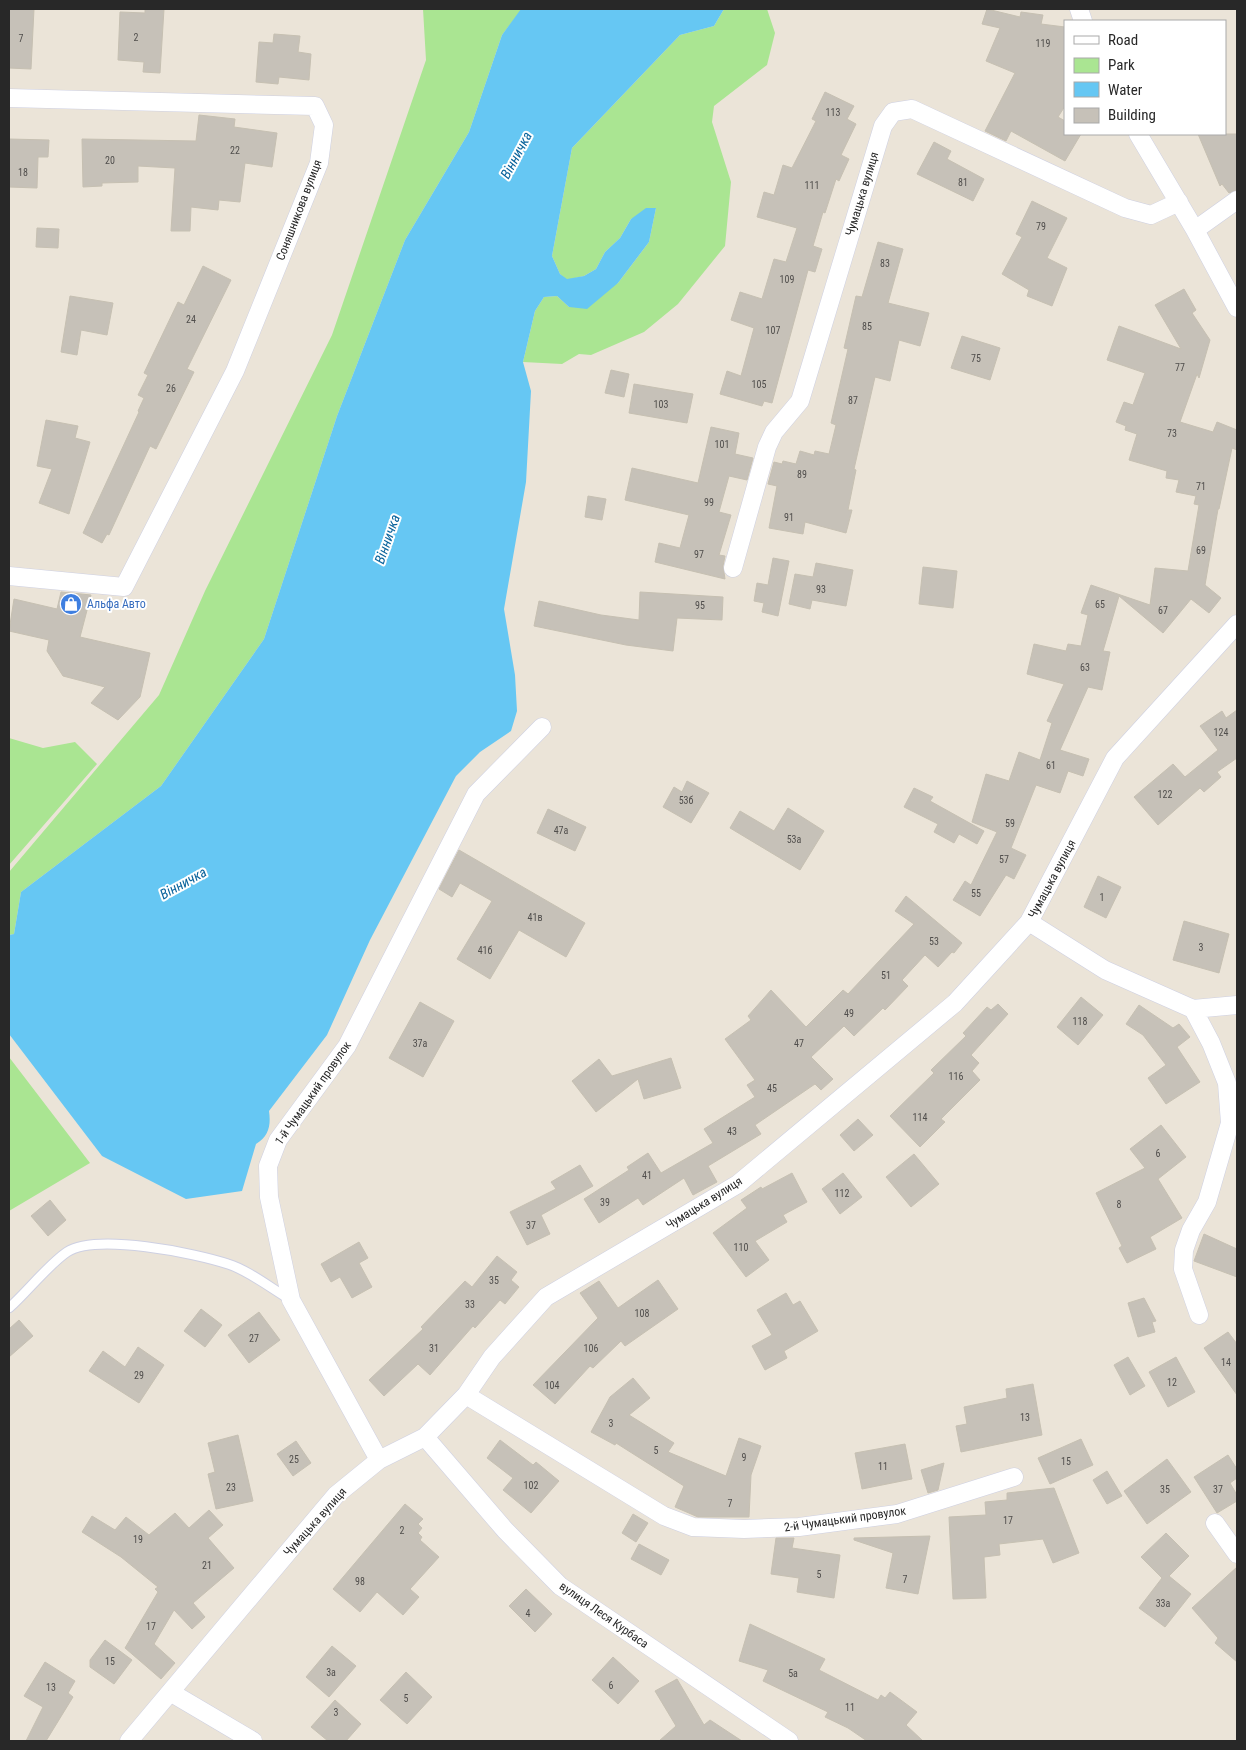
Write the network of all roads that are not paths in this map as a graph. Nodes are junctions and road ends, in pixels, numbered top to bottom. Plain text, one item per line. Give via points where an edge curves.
1 (9, 98) edge
2 (1139, 135) edge
3 (1237, 200) edge
4 (1179, 202) junction
5 (1195, 230) junction
6 (1237, 308) edge
7 (733, 568) dead end
8 (9, 576) edge
9 (1237, 624) edge
10 (542, 727) dead end
11 (1029, 922) junction
12 (1237, 1005) edge
13 (1193, 1009) junction
14 (291, 1300) junction
15 (9, 1308) edge
16 (1199, 1315) dead end
17 (466, 1395) junction
18 (425, 1437) junction
19 (379, 1460) junction
20 (1014, 1477) dead end
21 (1215, 1523) dead end
22 (1237, 1554) edge
23 (170, 1692) junction
24 (129, 1741) edge
25 (252, 1741) edge
26 (789, 1741) edge

1 - 8 street, Соняшникова вулиця via 314,106 324,124 320,163 235,371 124,587
2 - 4 street
3 - 5 street
4 - 5 street
4 - 7 street, Чумацька вулиця via 1151,214 1124,208 912,109 893,112 883,126 800,401 766,447
5 - 6 street
9 - 11 street, Чумацька вулиця via 1115,758
10 - 14 street, 1-й Чумацький провулок via 476,794 347,1046 278,1140 268,1166 269,1196
11 - 13 street via 1105,970
11 - 17 street, Чумацька вулиця via 954,1003 738,1184 546,1297 492,1358
12 - 13 street
13 - 16 street via 1212,1043 1227,1083 1230,1123 1207,1202 1190,1230 1184,1250 1183,1269
14 - 15 lane via 229,1264 116,1243 90,1244 67,1252
14 - 19 street, 1-й Чумацький провулок
17 - 18 street, Чумацька вулиця
17 - 20 street, 2-й Чумацький провулок via 664,1516 693,1527 799,1527 897,1514
18 - 19 street, Чумацька вулиця
18 - 26 street, вулиця Леся Курбаса via 504,1530 560,1586
19 - 23 street, Чумацька вулиця via 336,1495
21 - 22 street
23 - 24 street, Чумацька вулиця
23 - 25 street

